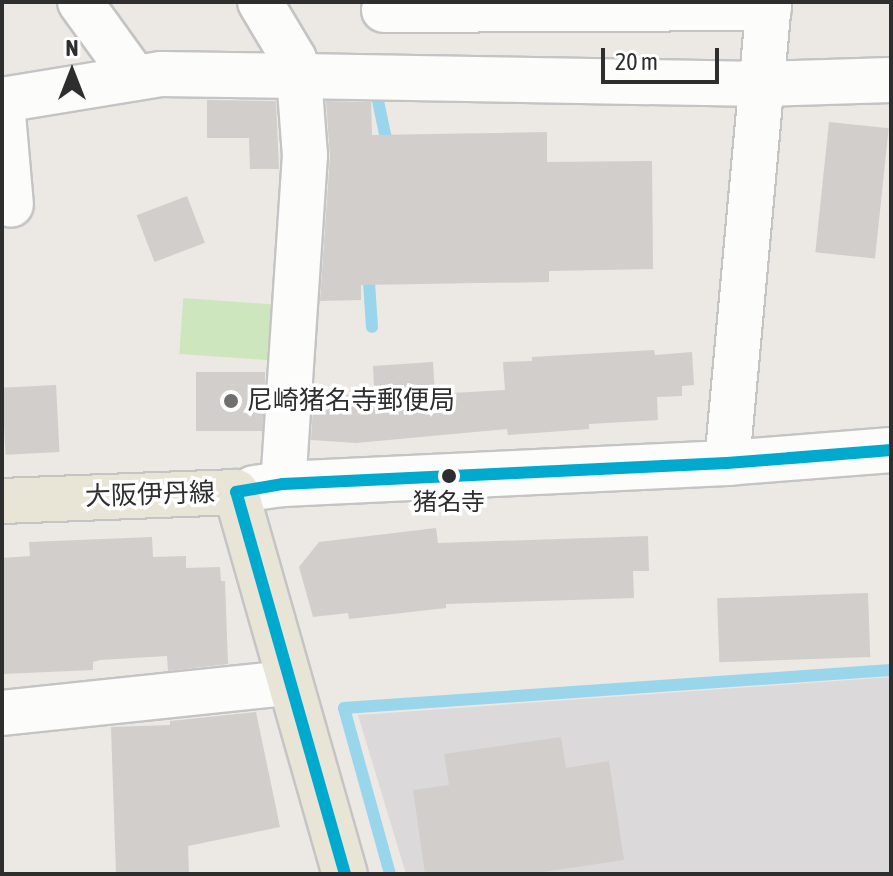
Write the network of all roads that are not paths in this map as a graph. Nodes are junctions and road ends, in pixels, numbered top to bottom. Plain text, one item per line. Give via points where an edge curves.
1 (80, 2) edge
2 (260, 2) edge
3 (769, 5) edge
4 (386, 6) edge
5 (299, 76) junction
6 (351, 77) junction
7 (135, 78) junction
8 (891, 80) edge
9 (762, 84) junction
10 (2, 101) edge
11 (11, 205) dead end
12 (891, 450) edge
13 (727, 463) junction
14 (283, 484) junction
15 (236, 492) junction
16 (2, 501) edge
17 (289, 683) junction
18 (2, 713) edge
19 (345, 874) edge

1 - 7 street
2 - 5 street
3 - 4 street
3 - 9 street
4 - 6 street
5 - 6 street
5 - 7 street
5 - 14 street via 305,155
6 - 9 street
7 - 10 street
8 - 9 street
9 - 13 street
10 - 11 street
12 - 13 street
13 - 14 street
14 - 15 street
15 - 16 main road, 大阪伊丹線
15 - 17 main road, 大阪伊丹線
17 - 18 street
17 - 19 main road, 大阪伊丹線

